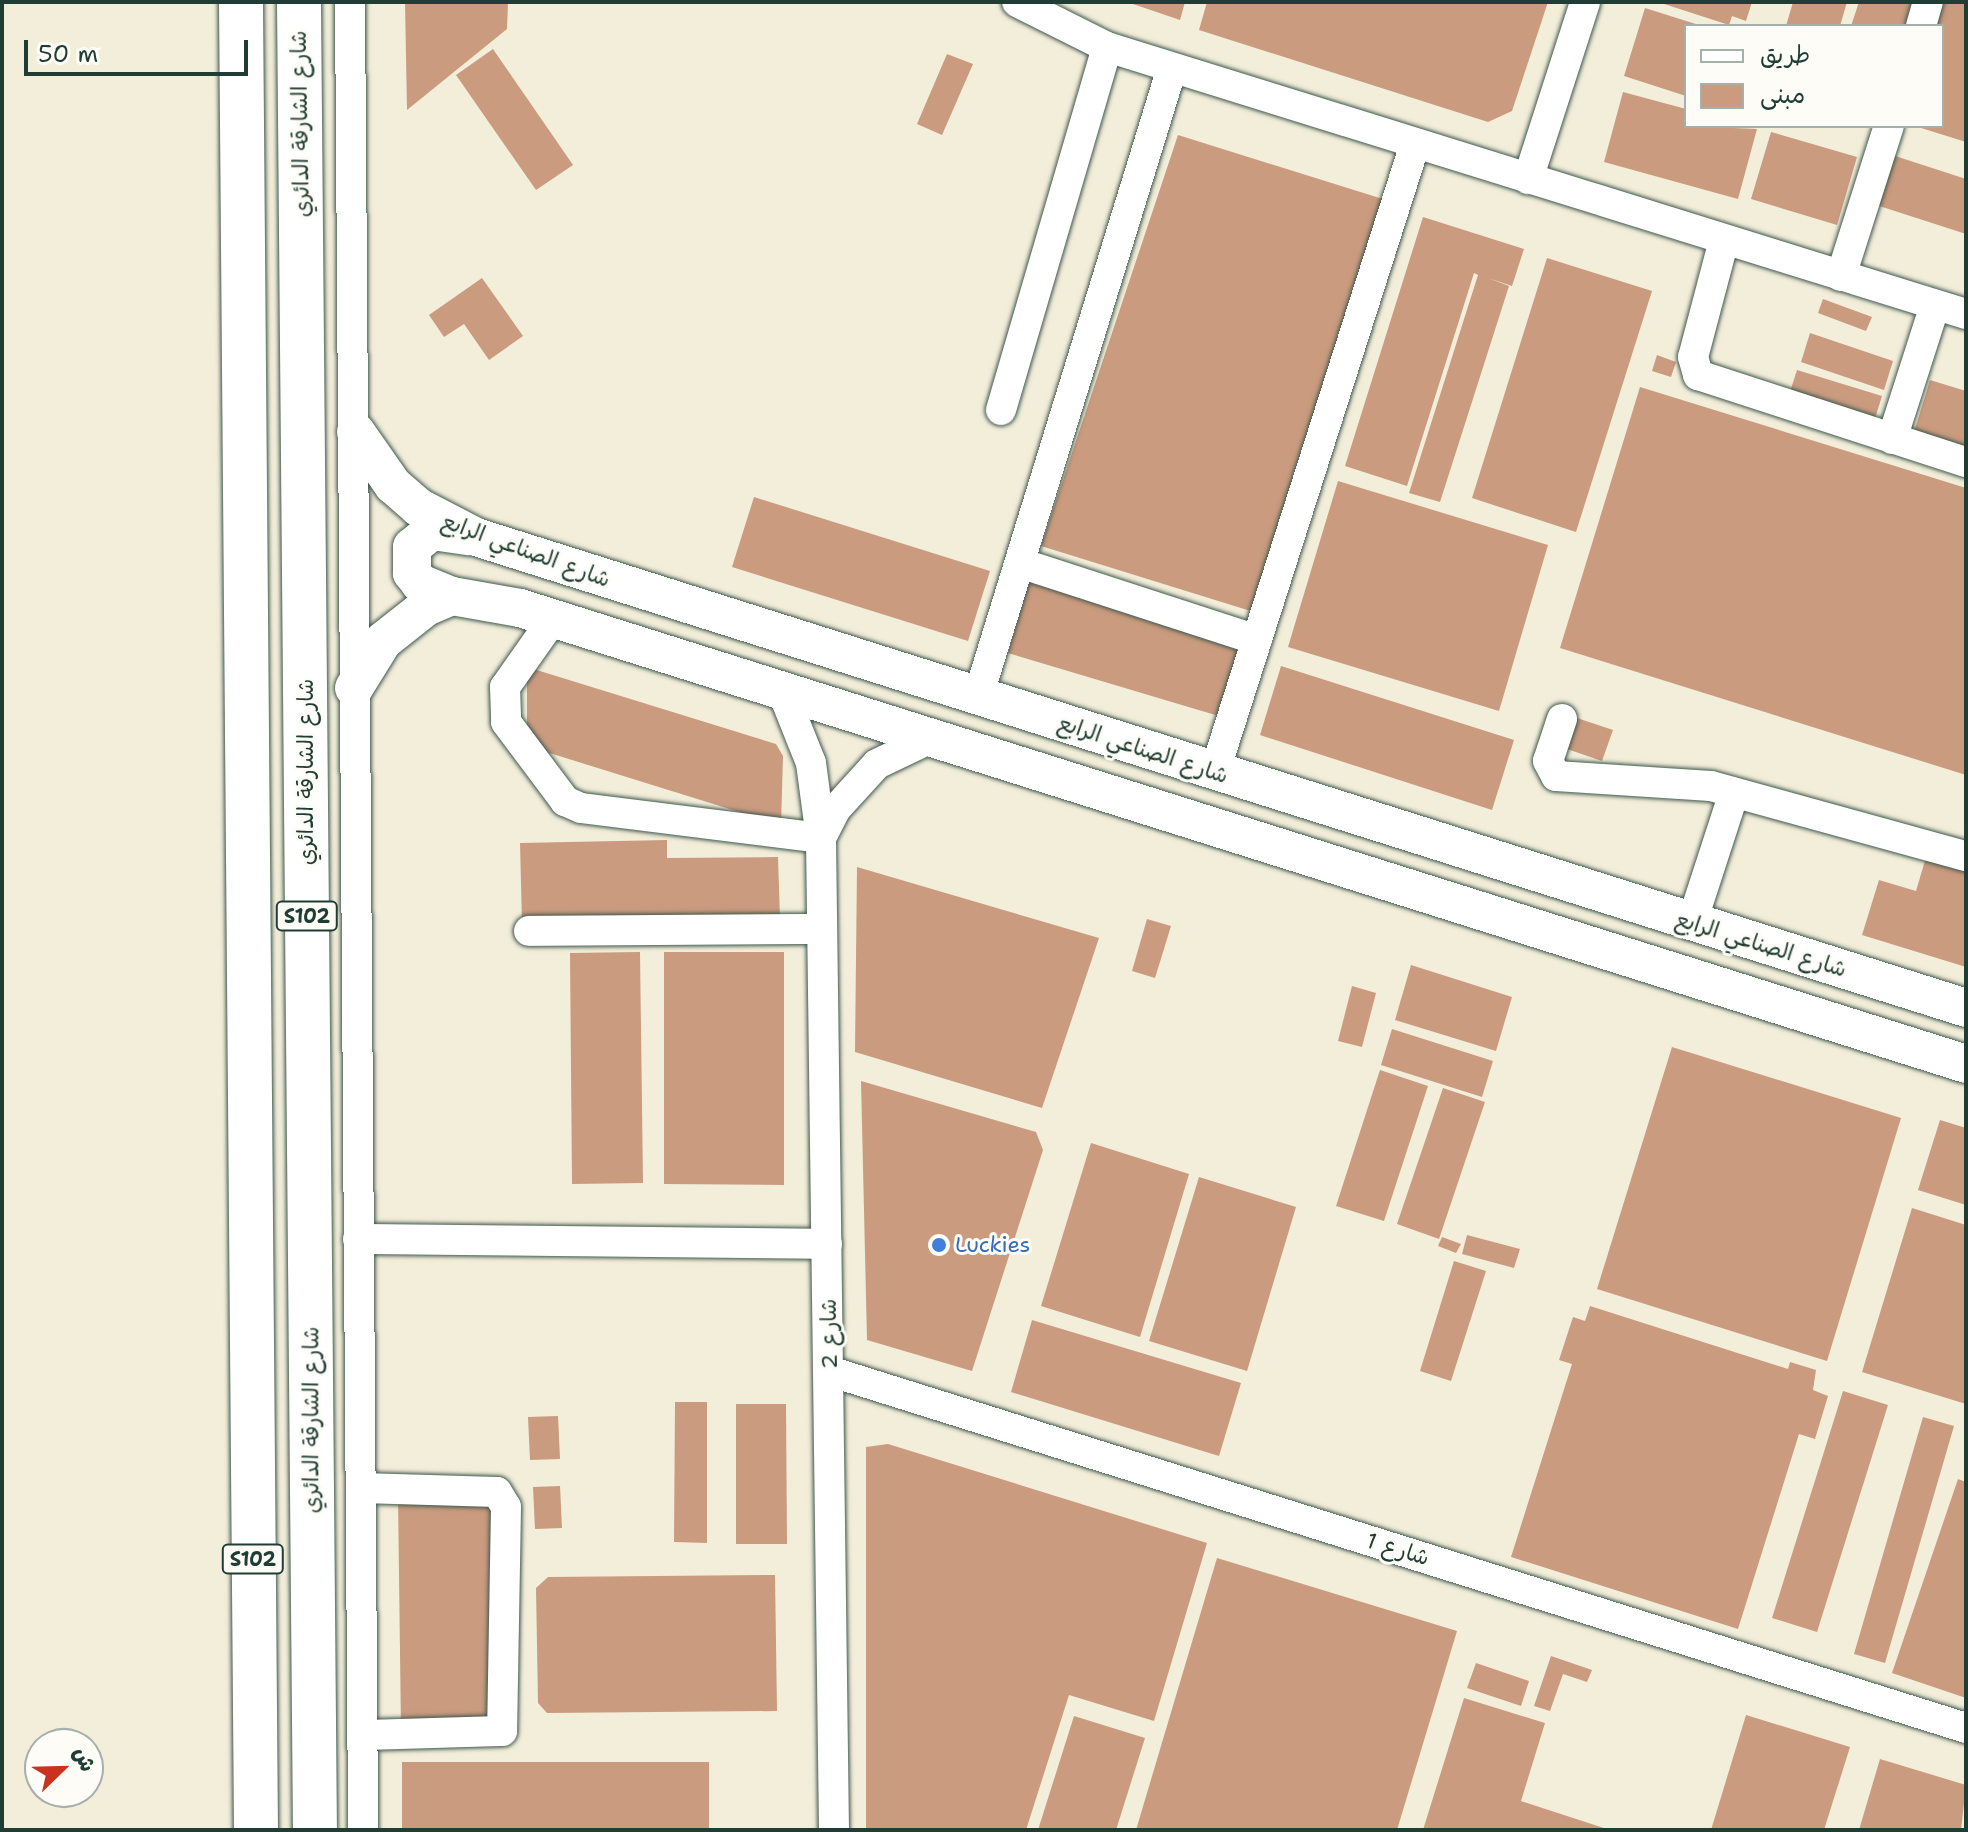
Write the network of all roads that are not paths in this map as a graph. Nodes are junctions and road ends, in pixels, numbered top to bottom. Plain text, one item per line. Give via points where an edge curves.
1 (241, 2) edge
2 (299, 2) edge
3 (350, 2) edge
4 (1017, 2) edge
5 (1585, 2) edge
6 (1928, 2) edge
7 (1922, 24) edge
8 (1107, 47) junction
9 (1172, 68) junction
10 (1888, 128) edge
11 (1415, 144) junction
12 (1528, 179) junction
13 (1724, 240) junction
14 (1841, 276) junction
15 (1935, 305) junction
16 (1966, 314) edge
17 (1001, 410) dead end
18 (356, 432) junction
19 (1892, 439) junction
20 (1966, 462) edge
21 (476, 537) junction
22 (1020, 563) junction
23 (452, 596) junction
24 (553, 619) junction
25 (1257, 640) junction
26 (354, 688) junction
27 (783, 693) junction
28 (978, 697) junction
29 (1562, 719) dead end
30 (933, 737) junction
31 (1215, 771) junction
32 (1734, 793) junction
33 (821, 838) junction
34 (1966, 856) edge
35 (1692, 922) junction
36 (822, 929) junction
37 (529, 931) dead end
38 (1966, 1008) edge
39 (1966, 1064) edge
40 (358, 1239) junction
41 (827, 1244) junction
42 (829, 1371) junction
43 (361, 1488) junction
44 (1966, 1728) edge
45 (364, 1735) junction
46 (256, 1830) edge
47 (315, 1830) edge
48 (363, 1830) edge
49 (834, 1830) edge

1 - 46 highway, S102
2 - 47 highway, شارع الشارقة الدائري / S102
3 - 18 street
4 - 8 street
5 - 12 street
6 - 7 street
8 - 9 street
8 - 17 street
9 - 11 street
9 - 22 street
10 - 14 street
11 - 12 street
11 - 25 street
12 - 13 street
13 - 14 street
13 - 19 street via 1694,370 1704,379
14 - 15 street
15 - 16 street
15 - 19 street
18 - 21 main road, شارع الصناعي الرابع via 402,493 446,524
18 - 26 street
19 - 20 street
21 - 23 main road via 432,531 412,547 412,573 420,583
21 - 28 main road, شارع الصناعي الرابع
22 - 25 street
22 - 28 street
23 - 24 main road
23 - 26 main road via 403,622 375,652
24 - 27 main road
24 - 33 street via 505,687 506,722 565,801 581,808
25 - 31 street
26 - 40 street
27 - 30 main road
27 - 33 street, شارع 2 via 811,763
28 - 31 main road, شارع الصناعي الرابع
29 - 32 street via 1548,761 1556,776 1664,779
30 - 33 street via 903,747 865,774 835,810
30 - 39 main road
31 - 35 main road, شارع الصناعي الرابع
32 - 34 street
32 - 35 street
33 - 36 street, شارع 2
35 - 38 main road, شارع الصناعي الرابع
36 - 37 street
36 - 41 street, شارع 2
40 - 41 street
40 - 43 street
41 - 42 street, شارع 2
42 - 44 street, شارع 1
42 - 49 street, شارع 2
43 - 45 street
43 - 45 street via 497,1492 506,1507 502,1731
45 - 48 street

